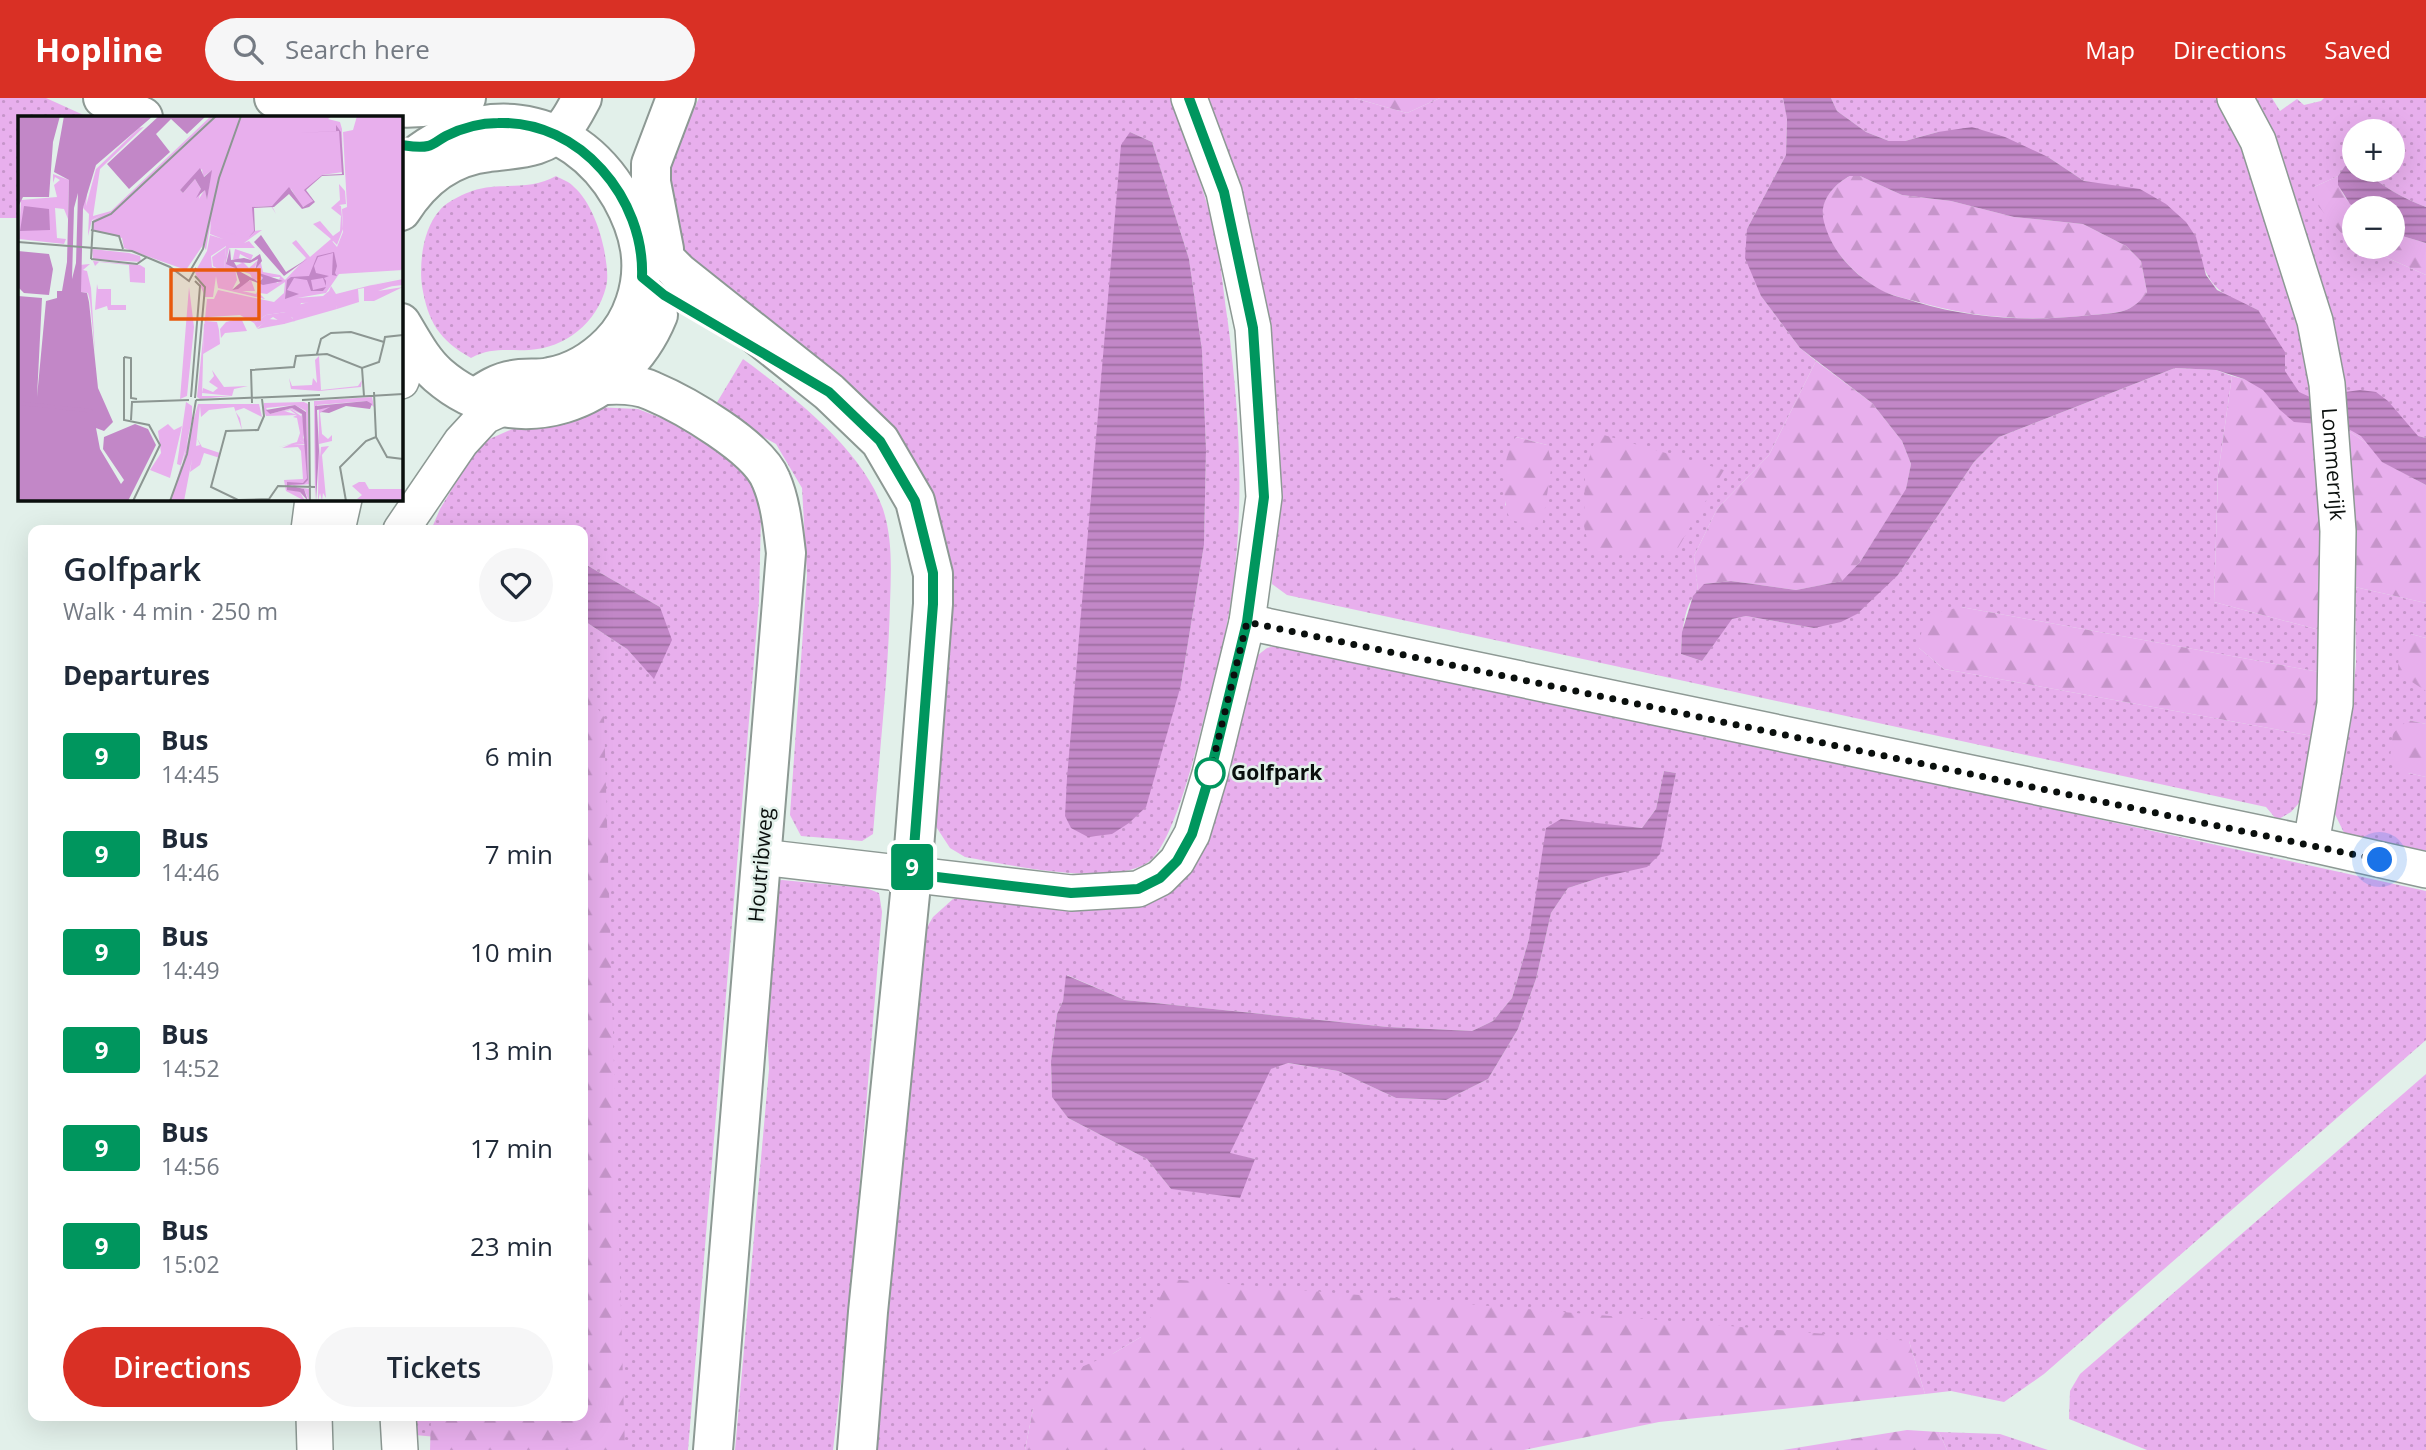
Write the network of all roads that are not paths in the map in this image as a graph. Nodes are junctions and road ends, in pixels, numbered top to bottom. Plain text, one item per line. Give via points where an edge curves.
1 (103, 98) edge
2 (274, 98) edge
3 (325, 98) edge
4 (466, 98) edge
5 (545, 98) edge
6 (582, 98) edge
7 (660, 98) edge
8 (676, 98) edge
9 (1189, 98) edge
10 (2235, 98) edge
11 (141, 116) edge
12 (313, 116) edge
13 (536, 129) junction
14 (410, 154) edge
15 (637, 200) junction
16 (402, 210) edge
17 (657, 277) junction
18 (405, 330) edge
19 (402, 378) edge
20 (605, 385) junction
21 (491, 402) junction
22 (313, 500) edge
23 (344, 500) edge
24 (310, 525) edge
25 (338, 525) edge
26 (403, 525) edge
27 (1247, 622) junction
28 (2311, 844) junction
29 (761, 857) junction
30 (2426, 870) edge
31 (912, 874) junction
32 (314, 1421) edge
33 (398, 1421) edge
34 (315, 1450) edge
35 (400, 1450) edge
36 (713, 1450) edge
37 (857, 1450) edge

1 - 11 main road
2 - 12 main road
3 - 4 main road via 418,108
5 - 13 main road via 533,113
6 - 13 main road via 565,126
7 - 15 main road via 636,133 624,172
8 - 15 main road via 650,164 650,182
9 - 27 street via 1224,192 1253,328 1264,497
10 - 28 street, Lommerrijk via 2258,141 2315,321 2327,384 2338,531 2334,704
13 - 14 main road via 481,124
13 - 15 main road via 592,159
13 - 16 main road via 539,144 453,162 423,183
15 - 17 main road via 640,243
17 - 20 main road via 652,330 632,360
17 - 21 main road via 599,354 568,372 492,387
17 - 31 main road via 829,392 880,441 915,501 933,573 933,604
18 - 19 street via 409,358
18 - 21 main road via 437,374
20 - 21 main road via 548,408
20 - 29 main road, Houtribweg via 651,390 743,445 771,477 786,553
21 - 26 street
22 - 24 street
23 - 25 street
27 - 28 street
27 - 31 street via 1192,834 1177,861 1160,878 1138,889 1071,893
28 - 30 street
29 - 31 street
29 - 36 main road, Houtribweg
31 - 37 main road
32 - 34 street
33 - 35 street

